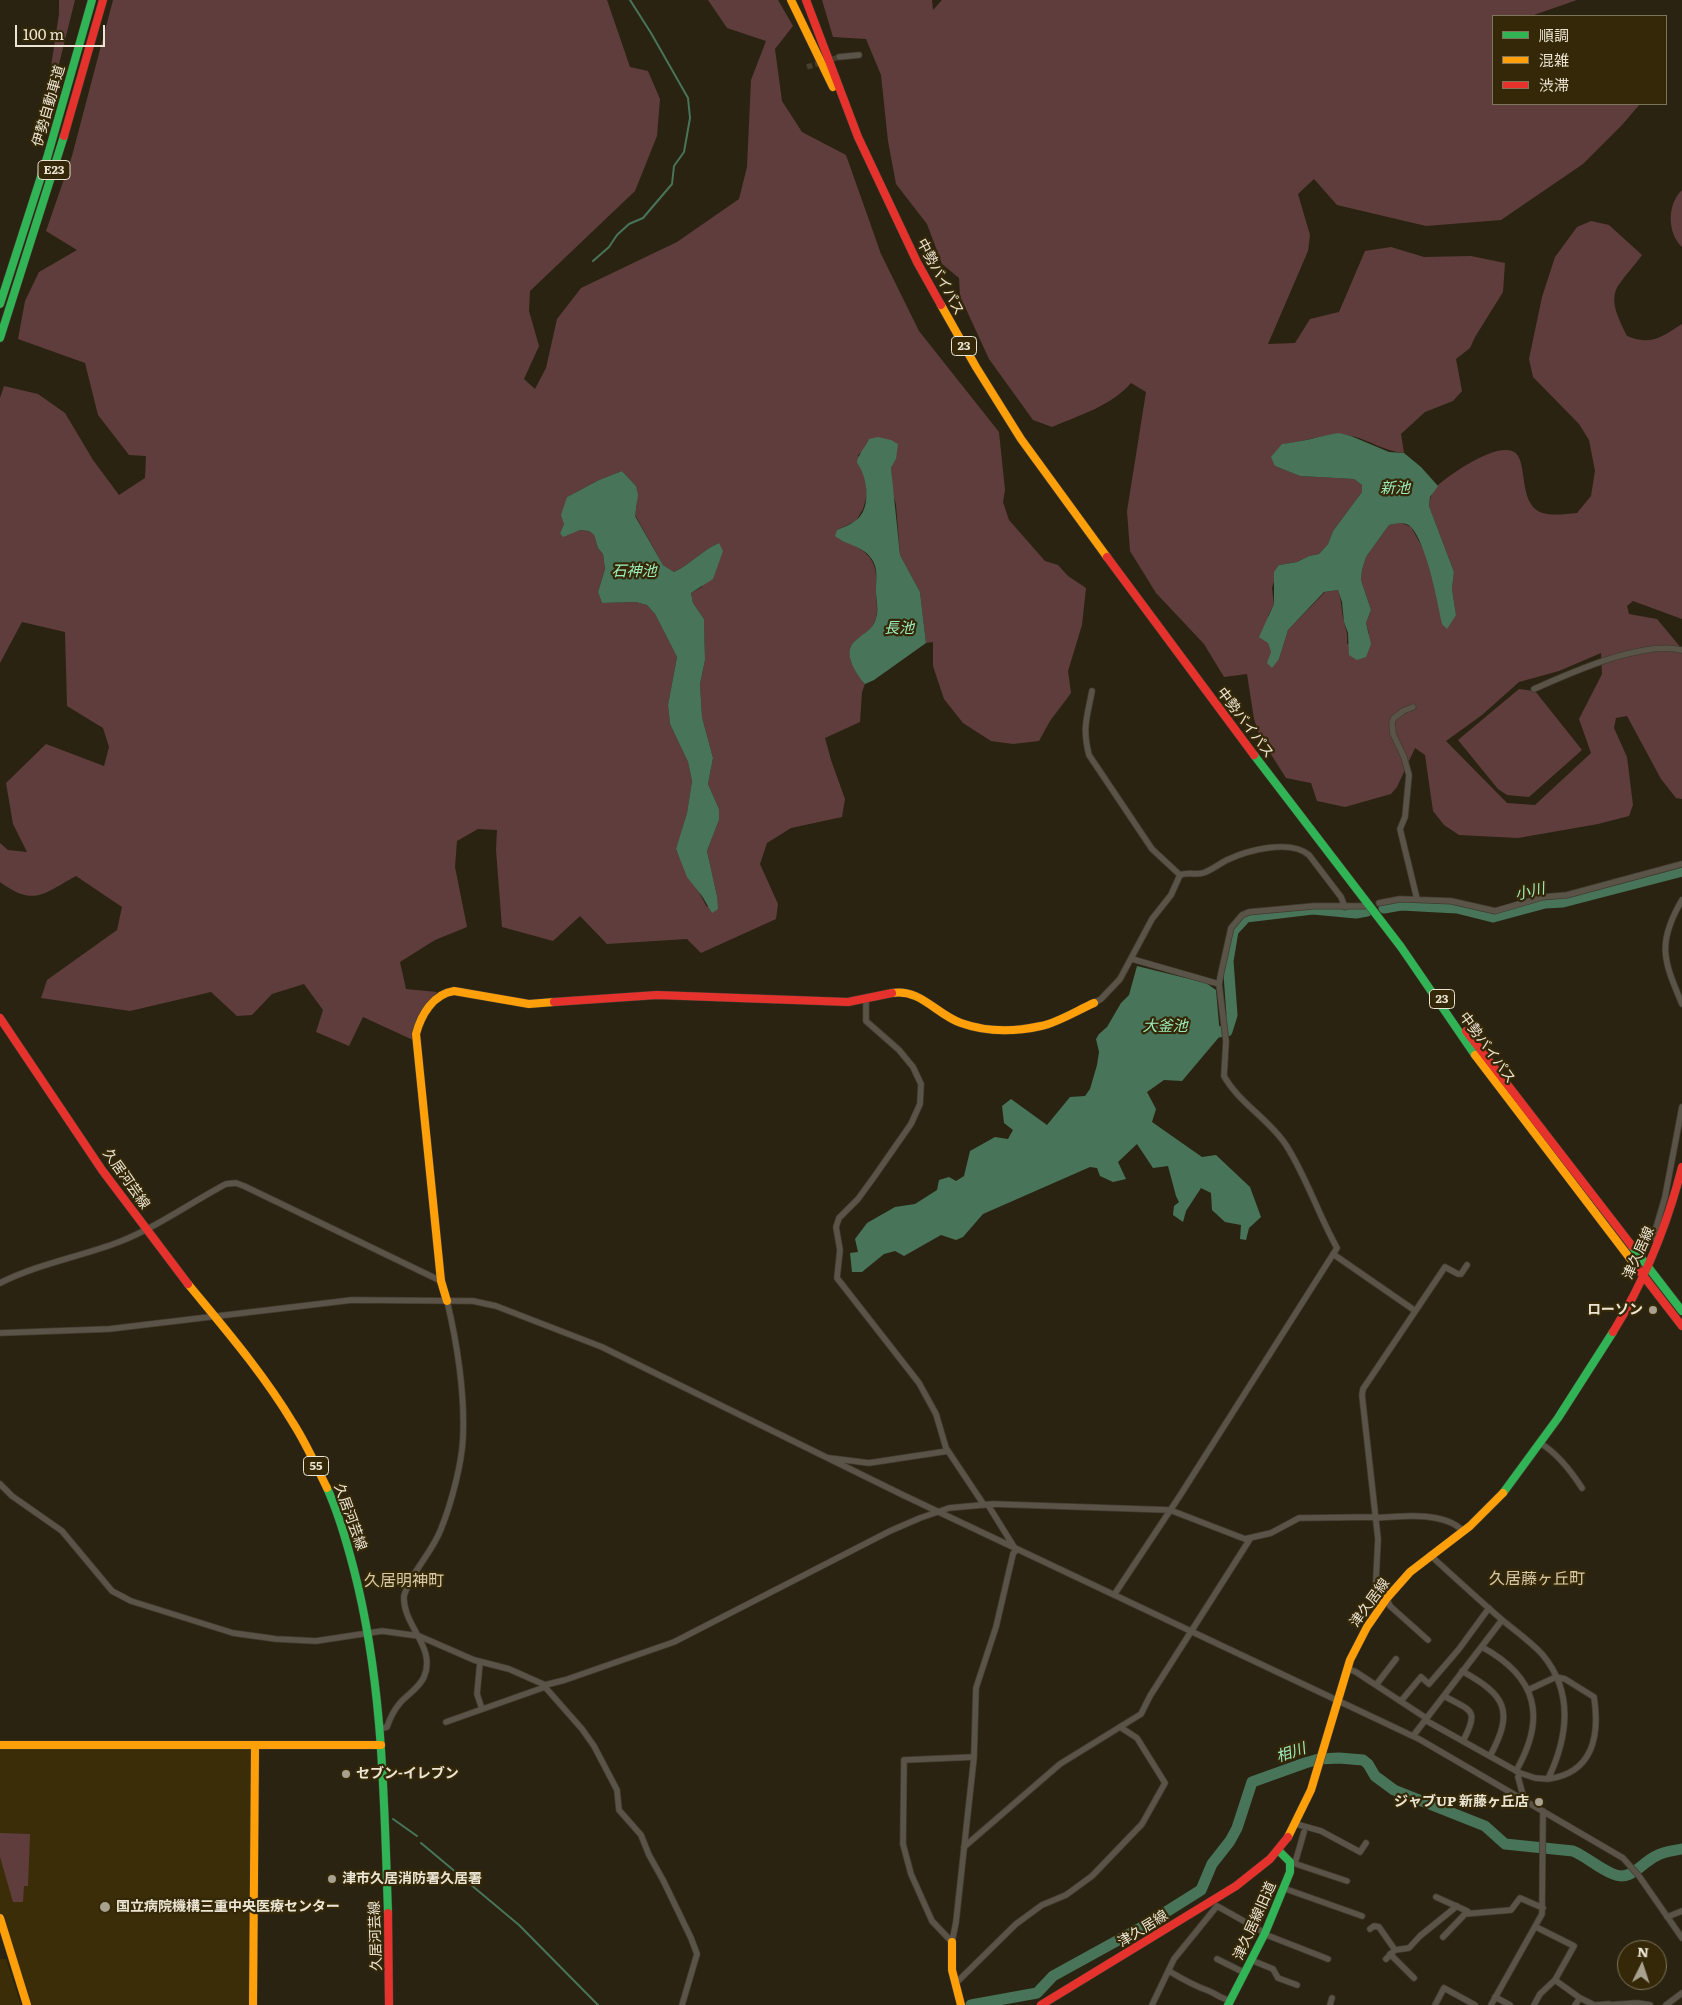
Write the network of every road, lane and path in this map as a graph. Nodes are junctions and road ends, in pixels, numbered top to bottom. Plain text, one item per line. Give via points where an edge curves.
1 (92, 0) edge
2 (103, 0) edge
3 (791, 0) edge
4 (806, 0) edge
5 (810, 0) edge
6 (820, 40) junction
7 (859, 55) dead end
8 (839, 57) tunnel mouth
9 (858, 138) junction
10 (0, 304) edge
11 (0, 338) edge
12 (1682, 650) edge
13 (1203, 686) junction
14 (1534, 689) dead end
15 (1092, 691) dead end
16 (1413, 707) dead end
17 (1682, 864) edge
18 (1180, 875) junction
19 (1417, 900) junction
20 (1682, 900) edge
21 (1379, 903) dead end
22 (1364, 906) dead end
23 (1345, 907) junction
24 (1132, 959) junction
25 (1219, 984) junction
26 (866, 999) junction
27 (1094, 1003) joint
28 (1682, 1004) edge
29 (0, 1018) edge
30 (1682, 1108) edge
31 (1682, 1167) edge
32 (146, 1229) junction
33 (1653, 1238) dead end
34 (1333, 1254) junction
35 (1467, 1265) dead end
36 (1648, 1266) junction
37 (1643, 1276) junction
38 (441, 1281) junction
39 (0, 1282) edge
40 (447, 1301) junction
41 (1414, 1310) junction
42 (1682, 1311) edge
43 (212, 1316) junction
44 (1682, 1326) edge
45 (0, 1333) edge
46 (1540, 1443) junction
47 (948, 1451) junction
48 (827, 1459) junction
49 (0, 1484) edge
50 (1582, 1488) dead end
51 (986, 1505) junction
52 (1170, 1510) junction
53 (938, 1512) junction
54 (1375, 1518) junction
55 (1463, 1531) junction
56 (1250, 1539) junction
57 (1016, 1550) junction
58 (1430, 1555) junction
59 (1114, 1595) junction
60 (1386, 1599) junction
61 (1489, 1608) junction
62 (1379, 1611) junction
63 (1502, 1620) junction
64 (1191, 1632) junction
65 (369, 1634) junction
66 (418, 1636) junction
67 (1428, 1640) dead end
68 (1482, 1647) junction
69 (1396, 1659) dead end
70 (480, 1662) junction
71 (1347, 1668) junction
72 (1462, 1671) junction
73 (1556, 1677) junction
74 (1376, 1685) junction
75 (545, 1686) junction
76 (1528, 1690) junction
77 (1444, 1696) junction
78 (1338, 1701) junction
79 (1400, 1702) junction
80 (482, 1709) junction
81 (1425, 1719) junction
82 (446, 1722) dead end
83 (1120, 1727) junction
84 (379, 1729) junction
85 (1413, 1736) junction
86 (1463, 1741) junction
87 (0, 1745) edge
88 (381, 1745) junction
89 (255, 1746) junction
90 (1490, 1756) junction
91 (974, 1757) junction
92 (1518, 1772) junction
93 (1548, 1779) junction
94 (1524, 1799) junction
95 (1543, 1811) junction
96 (1296, 1824) junction
97 (1304, 1832) dead end
98 (1366, 1843) dead end
99 (964, 1848) junction
100 (1278, 1850) junction
101 (1292, 1862) junction
102 (1347, 1881) dead end
103 (1283, 1888) junction
104 (1436, 1897) dead end
105 (1216, 1903) junction
106 (1457, 1906) junction
107 (1543, 1908) junction
108 (1682, 1911) edge
109 (1469, 1913) junction
110 (1362, 1916) dead end
111 (1667, 1917) junction
112 (0, 1918) edge
113 (1536, 1927) junction
114 (1370, 1929) dead end
115 (1265, 1934) junction
116 (1443, 1937) dead end
117 (1682, 1938) edge
118 (952, 1942) junction
119 (1390, 1954) junction
120 (1218, 1959) dead end
121 (1328, 1959) dead end
122 (1251, 1960) junction
123 (1169, 1972) junction
124 (1245, 1973) junction
125 (1414, 1978) dead end
126 (1555, 1980) junction
127 (955, 1984) junction
128 (1296, 1985) dead end
129 (1682, 1992) edge
130 (1495, 1997) junction
131 (1332, 1998) dead end
132 (1580, 1998) junction
133 (1230, 2002) edge
134 (961, 2003) edge
135 (1637, 2004) edge
136 (27, 2005) edge
137 (253, 2005) edge
138 (389, 2005) edge
139 (682, 2005) edge
140 (1041, 2005) edge
141 (1152, 2005) edge
142 (1330, 2005) edge
143 (1435, 2005) edge
144 (1476, 2005) edge
145 (1491, 2005) edge
146 (1510, 2005) edge
147 (1534, 2005) edge
148 (1575, 2005) edge
149 (1595, 2005) edge
150 (1609, 2005) edge
151 (1650, 2005) edge
152 (1666, 2005) edge

1 - 10 main road, 伊勢自動車道 / E23 via 47,158
2 - 11 main road, 伊勢自動車道 / E23 via 57,161
3 - 9 main road
4 - 6 main road, 中勢バイパス / 23
5 - 6 main road
6 - 9 main road, 中勢バイパス / 23
7 - 8 street
9 - 13 main road, 中勢バイパス / 23 via 917,262 1021,439
12 - 14 street via 1663,648 1637,652 1582,668
13 - 36 main road, 中勢バイパス / 23
13 - 37 main road, 中勢バイパス / 23 via 1401,947 1474,1054
15 - 18 street via 1085,717 1089,755 1152,849
16 - 19 street via 1403,710 1392,722 1393,734 1409,775 1405,817 1400,829
17 - 19 street via 1495,911 1451,901
18 - 23 street via 1203,873 1245,854 1293,846 1309,855
18 - 24 street
19 - 21 street via 1395,899
20 - 28 street via 1672,917 1665,946 1665,958
22 - 23 street
23 - 25 street via 1314,906 1244,914 1230,930
24 - 25 street
24 - 27 street via 1114,987
25 - 34 street via 1225,1037 1225,1078 1285,1144 1309,1186 1337,1248
26 - 27 main road via 892,992 910,994 959,1023 993,1031 1042,1026
26 - 38 main road via 821,1002 657,995 529,1004 454,991 442,993 421,1018 416,1034
26 - 47 street via 866,1021 899,1050 913,1068 921,1084 921,1096 919,1110 911,1124 858,1199 837,1222 840,1250 837,1278 919,1382 936,1414
29 - 32 main road, 久居河芸線 / 55
30 - 33 street via 1665,1197
31 - 36 main road, 津久居線 via 1668,1216
32 - 38 street via 226,1184 236,1183
32 - 39 street via 121,1241
32 - 43 main road, 久居河芸線 / 55
34 - 41 street
34 - 52 street
35 - 41 street via 1461,1274 1445,1267
36 - 37 main road, 津久居線
36 - 42 main road, 中勢バイパス / 23
37 - 44 main road, 中勢バイパス / 23
37 - 46 main road, 津久居線 via 1600,1356
38 - 40 main road
40 - 43 street via 352,1300
40 - 48 street via 473,1301 496,1306 602,1347
40 - 66 street via 456,1341 463,1438 441,1531 404,1596
41 - 54 street via 1363,1389
43 - 45 street via 109,1329
43 - 65 main road, 久居河芸線 / 55 via 272,1391 308,1448 350,1550
46 - 50 street via 1549,1448
46 - 55 main road, 津久居線 via 1506,1490
47 - 48 street via 869,1463
47 - 51 street
48 - 53 street
49 - 65 street via 62,1531 112,1591 131,1602 233,1633 276,1639 316,1641
51 - 52 street
51 - 53 street
51 - 57 street
52 - 56 street via 1240,1539
52 - 59 street
53 - 57 street
53 - 75 street via 890,1531 674,1642
54 - 55 street via 1422,1516 1456,1524
54 - 56 street via 1299,1518 1271,1533
54 - 62 street via 1378,1546 1375,1599
55 - 58 main road, 津久居線
56 - 64 street
57 - 59 street
57 - 91 street via 976,1688
58 - 60 main road, 津久居線
58 - 61 street
59 - 64 street
60 - 62 main road, 津久居線
60 - 67 street
61 - 63 street
61 - 79 street via 1429,1684 1420,1677
62 - 71 main road, 津久居線 via 1360,1637
63 - 68 street
63 - 73 street via 1542,1655
64 - 78 street
64 - 83 street via 1145,1709
65 - 66 street via 382,1631
65 - 84 main road, 久居河芸線 / 55
66 - 70 street
66 - 84 street via 426,1657 423,1679 397,1706 387,1727
68 - 72 street
68 - 76 street via 1508,1664
69 - 74 street
70 - 75 street via 509,1669
70 - 80 street via 477,1694
71 - 74 street
71 - 78 main road, 津久居線
72 - 77 street
72 - 90 street via 1488,1686 1502,1709 1502,1730
73 - 76 street
73 - 93 street via 1564,1708 1564,1733
73 - 93 street via 1594,1697 1596,1732 1583,1762 1567,1774
74 - 79 street
75 - 80 street
75 - 139 street via 594,1746 617,1790 620,1810 641,1835 698,1954
76 - 92 street via 1533,1730
77 - 81 street
77 - 86 street via 1472,1715 1472,1724
78 - 85 street
78 - 96 main road, 津久居線 via 1307,1800
79 - 81 street
80 - 82 street
81 - 85 street
81 - 86 street
83 - 99 street via 1060,1764
83 - 127 street via 1137,1738 1165,1783 1142,1824 1092,1876 1016,1924
84 - 88 main road, 久居河芸線 / 55
85 - 94 street
86 - 90 street
87 - 89 main road
88 - 89 main road
88 - 138 main road, 久居河芸線 / 55
89 - 137 main road
90 - 92 street
91 - 99 street
91 - 118 street via 904,1760 903,1844 909,1867 932,1921
92 - 93 street
92 - 94 street
94 - 95 street
95 - 107 street
95 - 111 street via 1623,1858
96 - 98 street via 1322,1831 1360,1852
96 - 100 main road, 津久居線
97 - 101 street
99 - 118 street
100 - 101 main road
100 - 105 main road, 津久居線 via 1254,1874
101 - 102 street
101 - 103 main road, 津久居線旧道
103 - 110 street
103 - 115 main road, 津久居線旧道
104 - 106 street
105 - 115 street
105 - 123 street via 1174,1959
105 - 140 main road, 津久居線
106 - 109 street
106 - 119 street via 1409,1948
107 - 109 street via 1520,1898 1511,1910
107 - 113 street
108 - 111 street
109 - 116 street
111 - 117 street
112 - 136 main road
113 - 126 street via 1574,1946
113 - 130 street
114 - 119 street via 1379,1927
115 - 121 street
115 - 122 main road, 津久居線旧道
118 - 127 main road
119 - 125 street
120 - 124 street
122 - 124 main road, 津久居線旧道
122 - 128 street via 1272,1969 1278,1978
123 - 133 street
123 - 141 street
124 - 133 main road, 津久居線旧道
126 - 132 street
126 - 147 street
127 - 134 main road
129 - 152 street
130 - 145 street
130 - 146 street
131 - 142 street
132 - 148 street
132 - 149 street
135 - 150 street
135 - 151 street
143 - 144 street via 1444,1988
149 - 150 street

